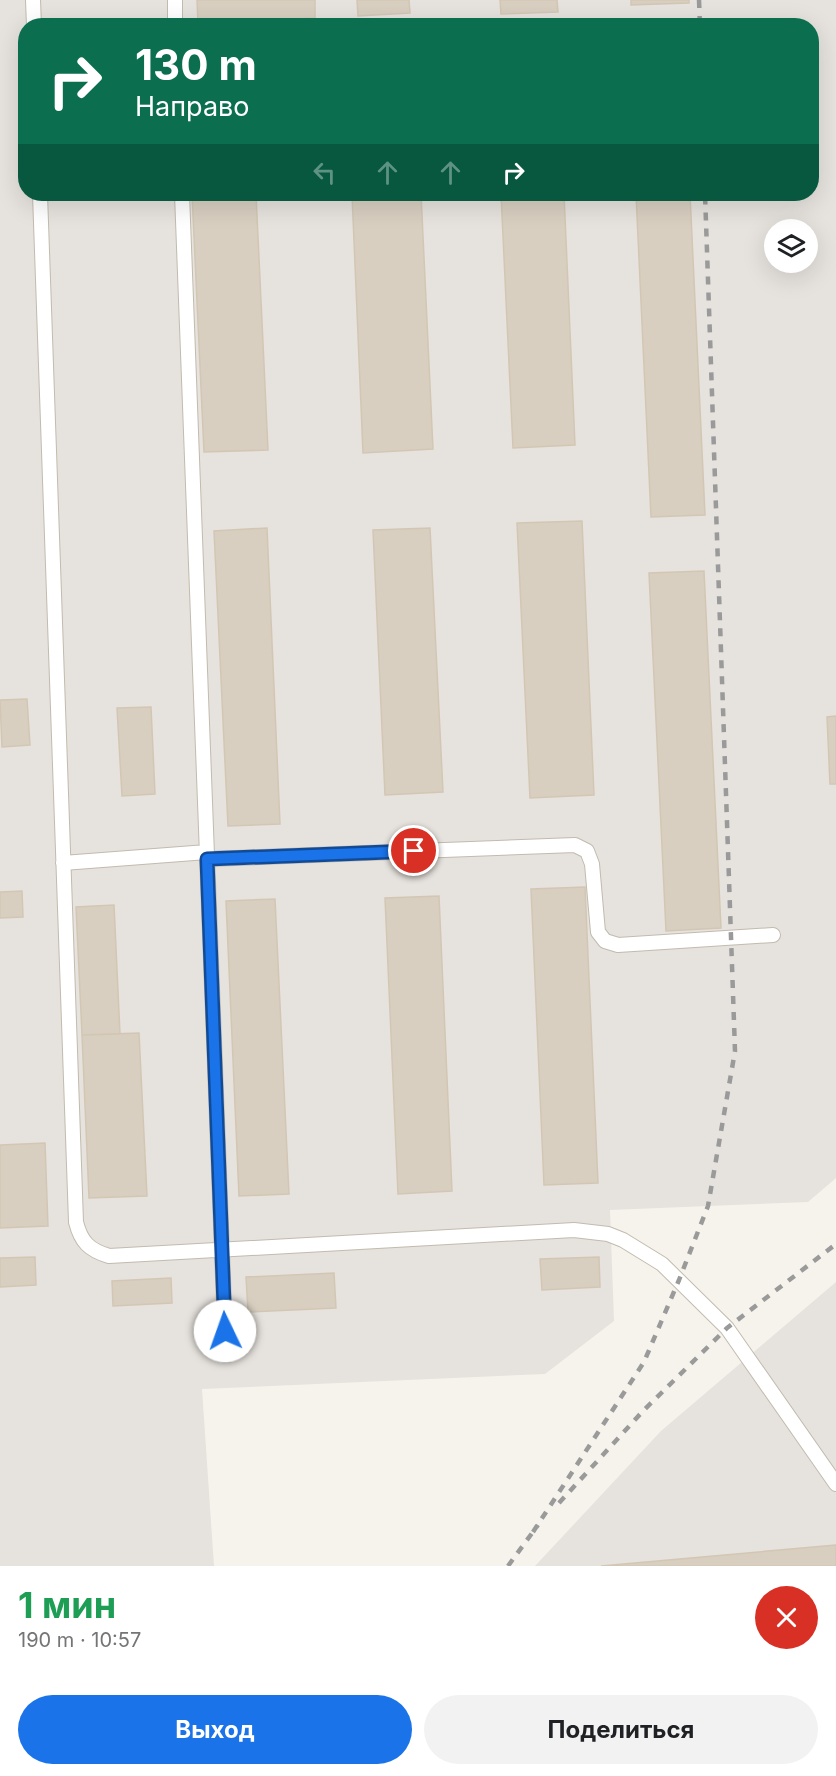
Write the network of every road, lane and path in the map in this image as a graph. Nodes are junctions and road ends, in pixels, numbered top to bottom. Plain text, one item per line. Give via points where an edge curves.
1 (33, 0) edge
2 (174, 0) edge
3 (34, 18) edge
4 (175, 18) edge
5 (40, 201) edge
6 (182, 201) edge
7 (207, 856) junction
8 (63, 863) junction
9 (773, 935) dead end
10 (222, 1250) junction
11 (225, 1331) dead end
12 (836, 1484) edge

1 - 3 lane
2 - 4 lane
5 - 8 lane
6 - 7 lane
7 - 8 lane
7 - 9 lane via 575,845 587,851 592,864 598,932 605,941 618,945
7 - 10 lane
8 - 10 lane via 78,1232 88,1248 109,1256
10 - 11 lane
10 - 12 lane via 574,1230 608,1234 662,1264 727,1328

